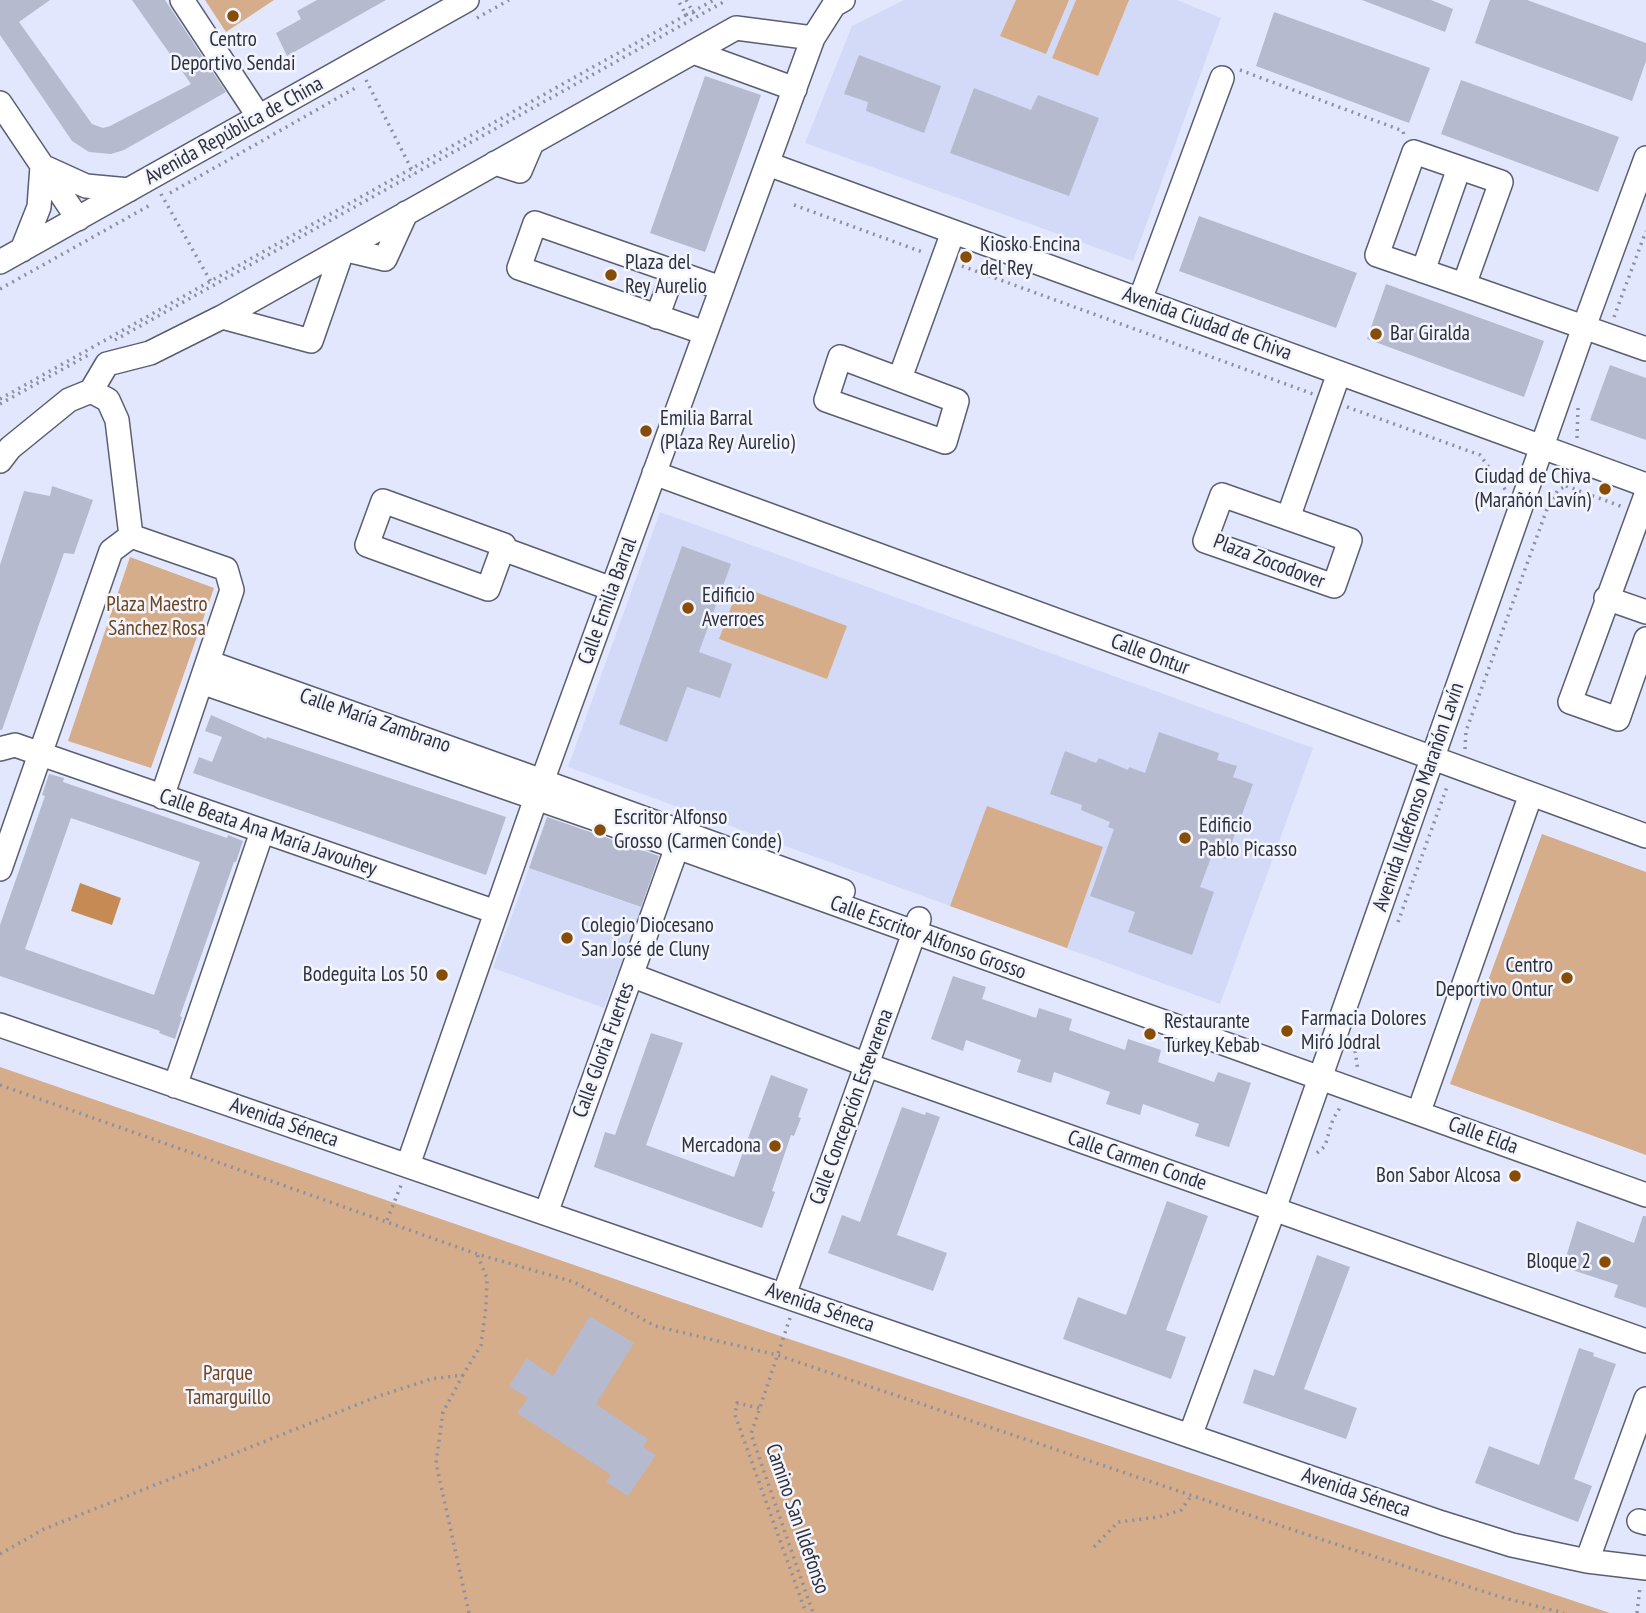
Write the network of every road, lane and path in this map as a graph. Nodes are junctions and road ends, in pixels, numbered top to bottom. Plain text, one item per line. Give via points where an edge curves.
1 (182, 0) edge
2 (467, 0) edge
3 (678, 0) edge
4 (687, 0) edge
5 (714, 0) edge
6 (727, 0) edge
7 (843, 0) edge
8 (693, 11) junction
9 (686, 15) junction
10 (696, 17) junction
11 (813, 38) junction
12 (693, 52) junction
13 (357, 62) junction
14 (1222, 78) joint
15 (358, 86) dead end
16 (795, 89) junction
17 (0, 103) edge
18 (259, 117) junction
19 (1414, 152) junction
20 (1646, 158) edge
21 (768, 164) junction
22 (42, 166) junction
23 (1459, 168) junction
24 (410, 169) junction
25 (414, 174) junction
26 (151, 177) junction
27 (129, 190) junction
28 (170, 193) dead end
29 (152, 204) dead end
30 (794, 205) dead end
31 (78, 219) junction
32 (1646, 231) edge
33 (953, 232) junction
34 (343, 248) junction
35 (22, 250) junction
36 (933, 255) dead end
37 (0, 262) edge
38 (961, 265) dead end
39 (674, 271) junction
40 (1423, 271) junction
41 (212, 283) junction
42 (1464, 285) junction
43 (721, 288) junction
44 (0, 289) edge
45 (1140, 300) junction
46 (222, 317) junction
47 (657, 317) junction
48 (1584, 327) junction
49 (1610, 329) dead end
50 (705, 333) junction
51 (1646, 349) edge
52 (1339, 373) junction
53 (900, 378) junction
54 (91, 391) junction
55 (1321, 397) dead end
56 (0, 402) edge
57 (1337, 403) dead end
58 (1578, 405) dead end
59 (1580, 445) dead end
60 (1543, 446) junction
61 (0, 461) edge
62 (654, 473) junction
63 (1571, 473) dead end
64 (1646, 485) edge
65 (1566, 486) junction
66 (1506, 492) dead end
67 (1639, 502) edge
68 (1288, 518) junction
69 (131, 536) junction
70 (503, 549) junction
71 (612, 589) junction
72 (1606, 598) junction
73 (1646, 612) edge
74 (1646, 639) edge
75 (204, 672) junction
76 (0, 749) edge
77 (40, 754) junction
78 (1463, 754) dead end
79 (1432, 759) junction
80 (1454, 777) dead end
81 (539, 789) junction
82 (1531, 794) junction
83 (162, 797) junction
84 (262, 832) junction
85 (1646, 836) edge
86 (677, 847) junction
87 (0, 869) edge
88 (496, 912) junction
89 (917, 926) junction
90 (1394, 932) dead end
91 (631, 975) junction
92 (0, 1026) edge
93 (1358, 1033) dead end
94 (867, 1065) junction
95 (1322, 1071) junction
96 (1358, 1071) dead end
97 (0, 1085) edge
98 (175, 1086) junction
99 (1423, 1100) junction
100 (1343, 1102) dead end
101 (1314, 1162) dead end
102 (408, 1165) junction
103 (1646, 1180) edge
104 (1646, 1195) edge
105 (1274, 1209) junction
106 (545, 1213) junction
107 (387, 1220) junction
108 (477, 1254) junction
109 (790, 1297) junction
110 (1646, 1341) edge
111 (777, 1355) junction
112 (463, 1376) junction
113 (1646, 1399) edge
114 (759, 1408) junction
115 (1190, 1436) junction
116 (1192, 1495) junction
117 (1094, 1547) dead end
118 (0, 1554) edge
119 (1587, 1561) junction
120 (1644, 1568) edge
121 (469, 1613) edge
122 (806, 1613) edge
123 (813, 1613) edge
124 (1564, 1613) edge
125 (1637, 1613) edge

1 - 18 street
2 - 13 street, Avenida República de China
3 - 9 path
4 - 8 path
5 - 8 path
6 - 10 path
7 - 11 street, Calle Emilia Barral via 834,5
8 - 9 path
8 - 10 path
9 - 24 path
10 - 25 path
11 - 12 street via 736,28
11 - 16 street, Calle Emilia Barral
12 - 16 street
12 - 34 street
13 - 18 street, Avenida República de China
13 - 24 path
14 - 19 path via 1228,65 1403,131
14 - 45 street
15 - 28 path
16 - 21 street, Calle Emilia Barral
17 - 22 street
18 - 26 street, Avenida República de China
19 - 23 street
19 - 40 street via 1377,255
20 - 48 street, Avenida Ildefonso Marañón Lavín
21 - 33 street, Avenida Ciudad de Chiva
21 - 43 street, Calle Emilia Barral
22 - 27 street via 86,186
22 - 31 street
22 - 35 street via 39,207
23 - 40 street
23 - 42 street via 1501,182
24 - 25 path
24 - 41 path
25 - 41 path
26 - 27 street, Avenida República de China
26 - 41 path
27 - 31 street, Avenida República de China
29 - 44 path
30 - 36 path
31 - 35 street, Avenida República de China
32 - 49 path
33 - 45 street, Avenida Ciudad de Chiva
33 - 53 street
34 - 46 street
34 - 46 street via 311,341
35 - 37 street, Avenida República de China
38 - 55 path
39 - 43 street
39 - 47 street
39 - 47 street via 535,223 519,268
40 - 42 street
41 - 56 path
42 - 48 street
43 - 50 street, Calle Emilia Barral
45 - 52 street, Avenida Ciudad de Chiva
46 - 54 street via 150,353 107,364
47 - 50 street
48 - 51 street
48 - 60 street, Avenida Ildefonso Marañón Lavín
50 - 62 street, Calle Emilia Barral
52 - 60 street, Avenida Ciudad de Chiva
52 - 68 street
53 - 53 street via 840,357 826,401 944,442 957,401
54 - 61 street via 69,400 39,422
54 - 69 street via 108,400 117,421
57 - 66 path via 1480,455
58 - 59 path via 1576,436
60 - 64 street, Avenida Ciudad de Chiva
60 - 79 street, Avenida Ildefonso Marañón Lavín
62 - 71 street, Calle Emilia Barral
62 - 79 street, Calle Ontur
63 - 65 path
65 - 67 path
65 - 78 path via 1558,490 1547,509 1466,732
67 - 72 street
68 - 68 street, Plaza Zocodover via 1222,495 1205,541 1334,586 1350,540
69 - 75 street via 226,569 232,590
69 - 77 street via 111,551
70 - 70 street via 504,545 383,501 367,545 488,589
70 - 71 street
71 - 81 street, Calle Emilia Barral
72 - 73 street
72 - 74 street via 1570,702 1618,719
75 - 81 street, Calle María Zambrano
75 - 83 street
76 - 77 street, Calle Beata Ana María Javouhey via 15,745
77 - 83 street, Calle Beata Ana María Javouhey
77 - 87 street
79 - 82 street, Calle Ontur
79 - 95 street, Avenida Ildefonso Marañón Lavín
80 - 90 path via 1446,787
81 - 86 street, Calle Escritor Alfonso Grosso
81 - 88 street, Calle Emilia Barral
81 - 89 street, Calle Escritor Alfonso Grosso
82 - 85 street, Calle Ontur
82 - 99 street
83 - 84 street, Calle Beata Ana María Javouhey
84 - 88 street, Calle Beata Ana María Javouhey
84 - 98 street
86 - 89 street, Calle Escritor Alfonso Grosso
86 - 91 street, Calle Gloria Fuertes
88 - 102 street, Calle Emilia Barral
89 - 94 street, Calle Concepción Estevarena
89 - 95 street, Calle Escritor Alfonso Grosso
91 - 94 street, Calle Carmen Conde
91 - 106 street, Calle Gloria Fuertes
92 - 98 street, Avenida Séneca
93 - 96 path via 1353,1045
94 - 105 street, Calle Carmen Conde
94 - 109 street, Calle Concepción Estevarena
95 - 99 street, Calle Elda
95 - 104 street, Calle Elda
95 - 105 street, Avenida Ildefonso Marañón Lavín
97 - 107 path
98 - 102 street, Avenida Séneca
99 - 103 street, Calle Elda
100 - 101 path
102 - 106 street, Avenida Séneca
102 - 107 path
105 - 110 street, Calle Carmen Conde
105 - 115 street, Avenida Ildefonso Marañón Lavín
106 - 109 street, Avenida Séneca
107 - 108 path
108 - 111 path via 574,1282 655,1326
108 - 112 path via 487,1278 486,1307 481,1345
109 - 111 path, Camino San Ildefonso
109 - 115 street, Avenida Séneca
111 - 114 path, Camino San Ildefonso
111 - 116 path
112 - 118 path via 431,1379 379,1396 44,1529
112 - 121 path via 443,1412 436,1463
113 - 119 street
114 - 122 path via 737,1403 735,1415
114 - 123 path, Camino San Ildefonso via 751,1434
115 - 119 street, Avenida Séneca via 1442,1523 1512,1545
116 - 117 path via 1181,1510 1118,1522
116 - 124 path via 1504,1598
119 - 120 street, Avenida Séneca
120 - 125 path

